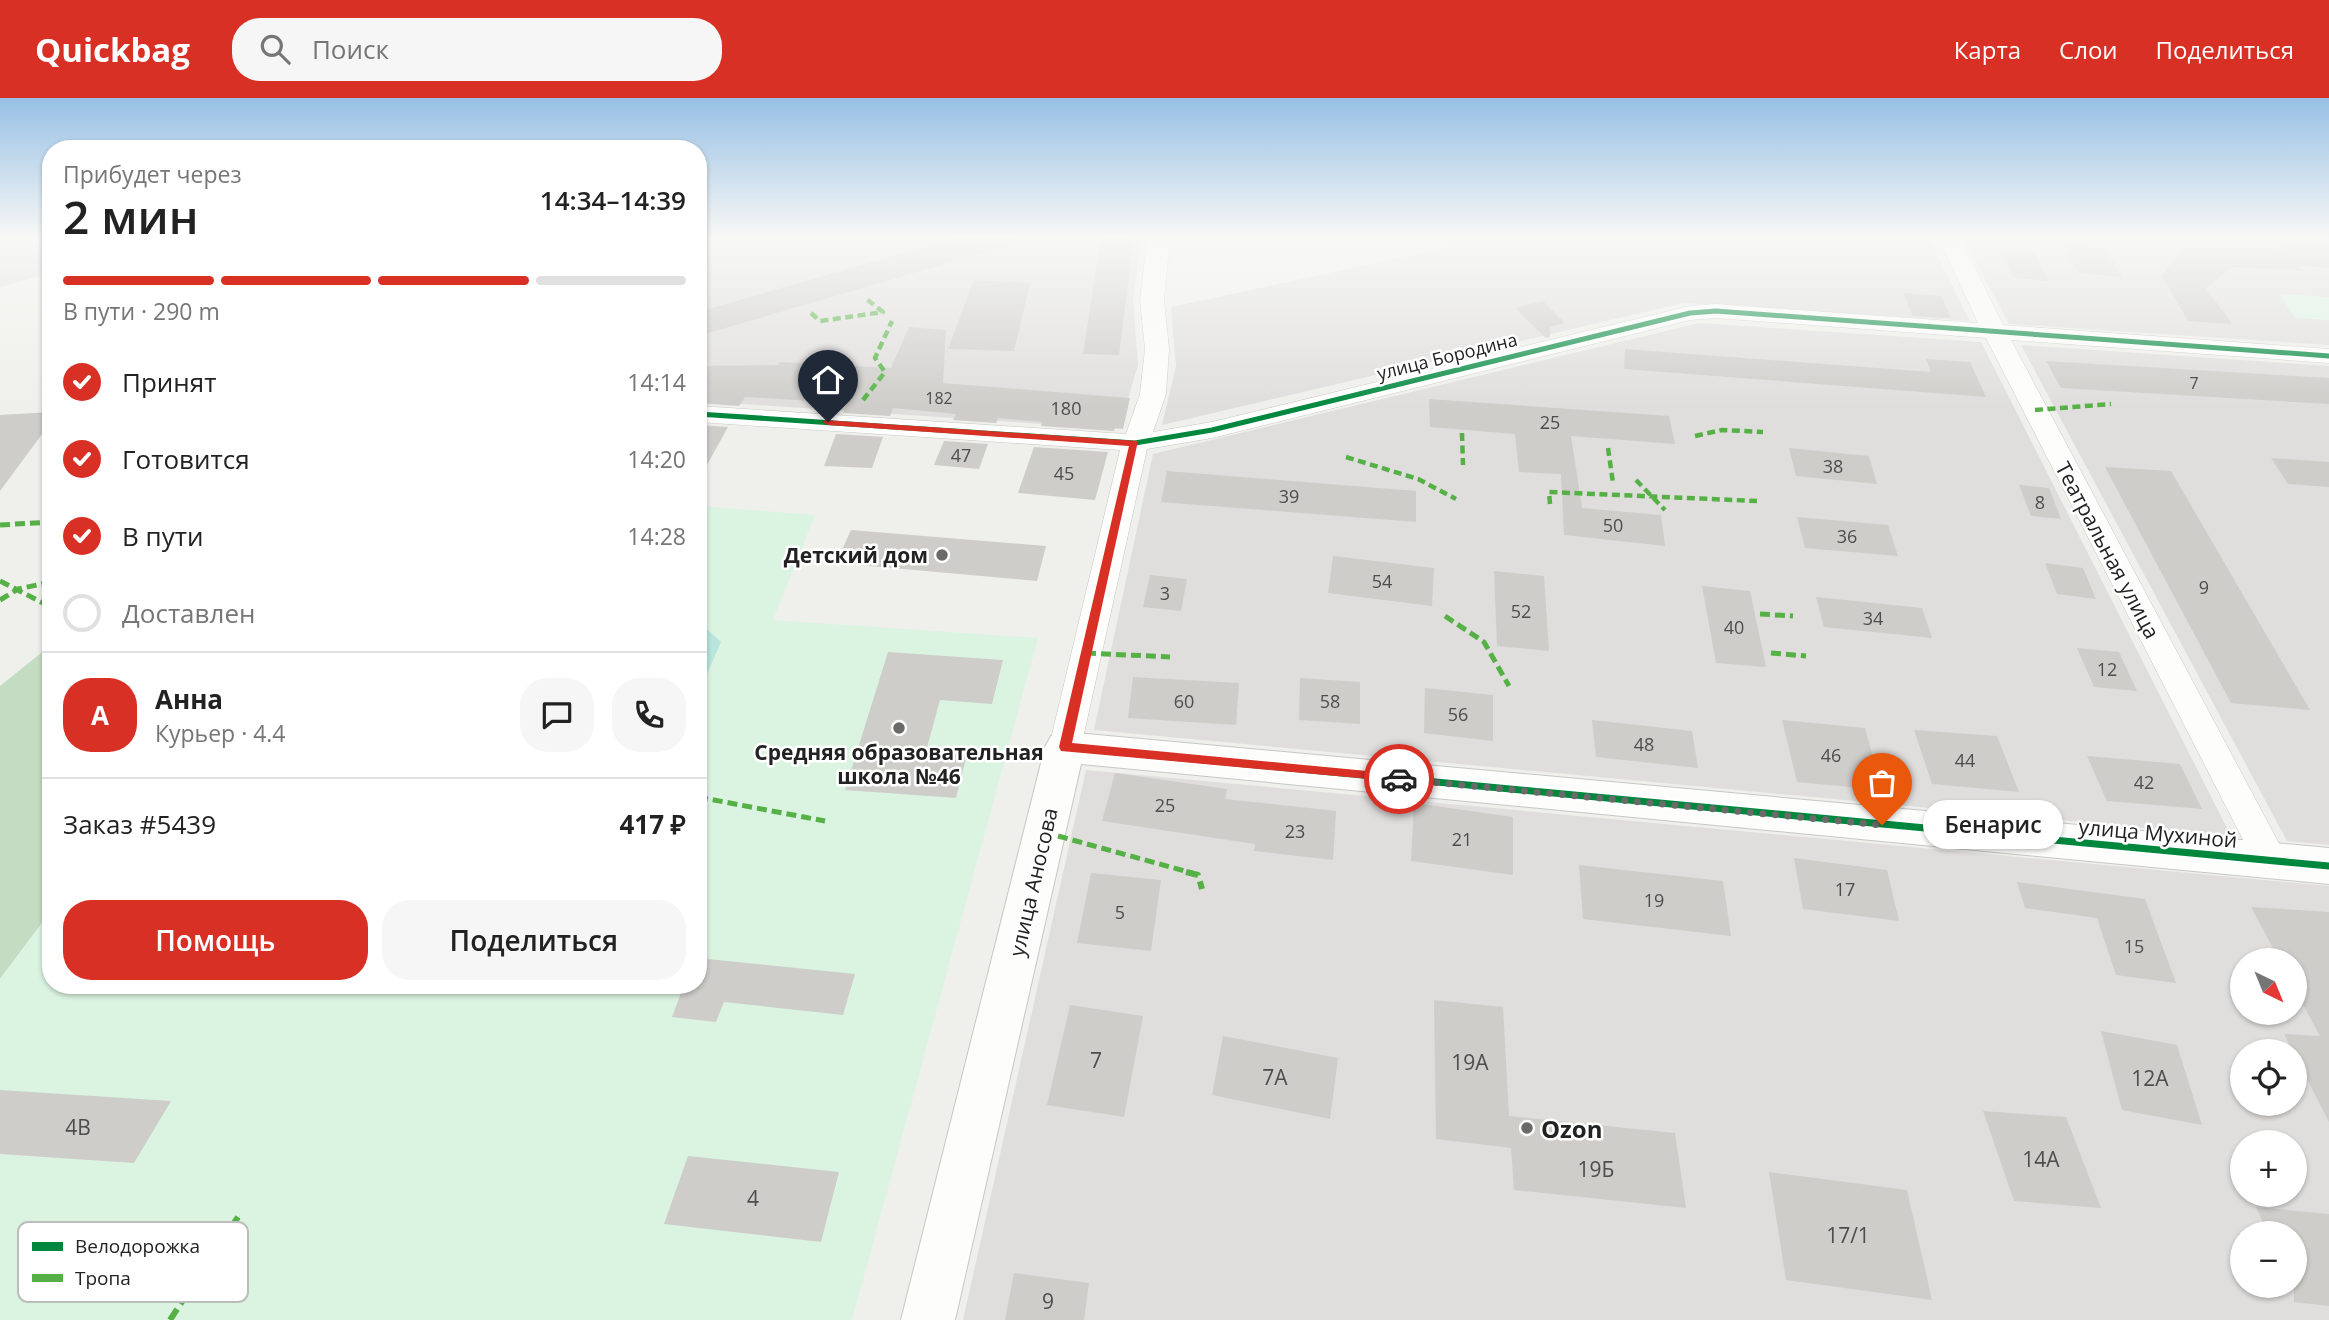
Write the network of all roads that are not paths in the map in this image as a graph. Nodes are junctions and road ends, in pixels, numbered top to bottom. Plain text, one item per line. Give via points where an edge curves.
1 (1153, 294) edge
2 (1976, 294) edge
3 (1995, 333) junction
4 (2329, 356) edge
5 (707, 415) edge
6 (1135, 443) junction
7 (1065, 747) junction
8 (2271, 862) junction
9 (2329, 866) edge
10 (928, 1320) edge

1 - 6 street, улица Аносова via 1156,375
2 - 3 street, Театральная улица
3 - 4 street, улица Бородина
3 - 6 street, улица Бородина via 1716,311 1690,313 1212,430
3 - 8 street, Театральная улица
5 - 6 street, улица Бородина
6 - 7 street, улица Аносова
7 - 8 street, улица Мухиной
7 - 10 street, улица Аносова
8 - 9 street, улица Мухиной

